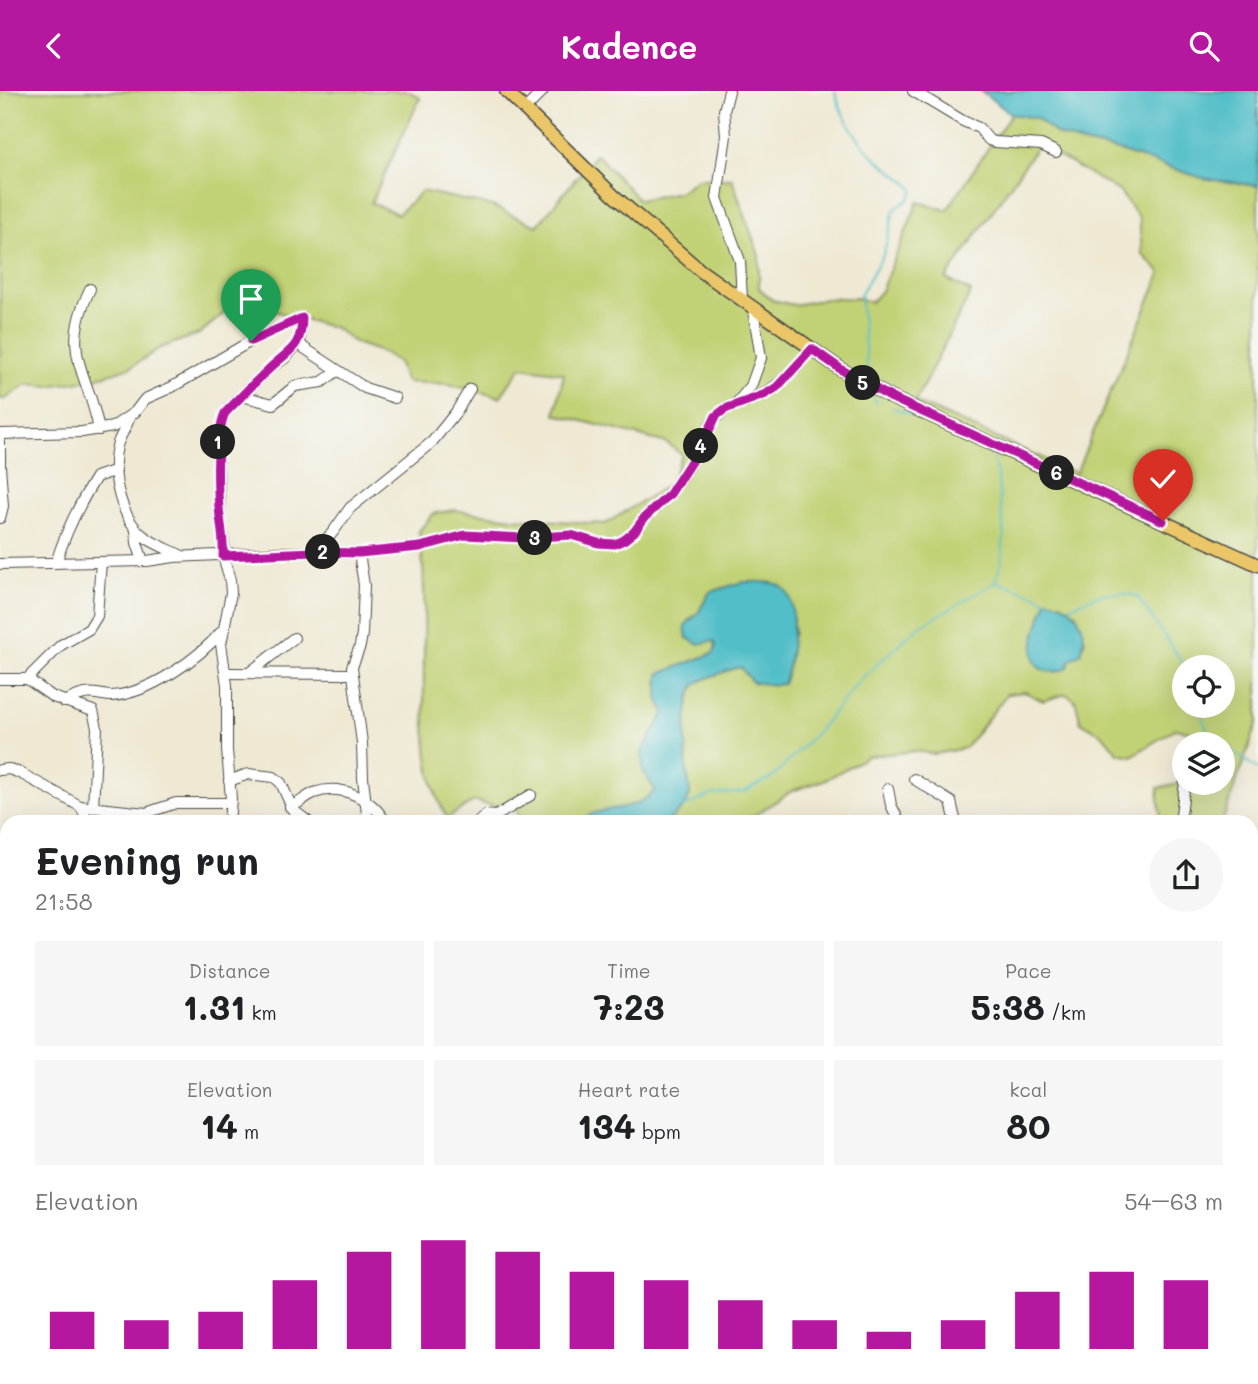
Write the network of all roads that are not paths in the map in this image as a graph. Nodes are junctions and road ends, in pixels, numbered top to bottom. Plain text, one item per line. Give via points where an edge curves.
1 (506, 91) edge
2 (543, 91) edge
3 (729, 91) edge
4 (913, 91) edge
5 (525, 109) junction
6 (1056, 152) dead end
7 (90, 289) dead end
8 (742, 300) junction
9 (753, 309) junction
10 (298, 341) junction
11 (812, 349) junction
12 (337, 371) junction
13 (470, 389) dead end
14 (242, 396) junction
15 (395, 398) dead end
16 (735, 405) junction
17 (130, 416) junction
18 (99, 430) junction
19 (0, 434) edge
20 (0, 442) edge
21 (0, 465) edge
22 (116, 470) junction
23 (0, 518) edge
24 (136, 530) junction
25 (314, 552) junction
26 (359, 553) junction
27 (223, 556) junction
28 (184, 557) junction
29 (143, 561) junction
30 (101, 562) junction
31 (0, 563) edge
32 (57, 563) junction
33 (1258, 565) edge
34 (222, 631) junction
35 (294, 638) dead end
36 (226, 673) junction
37 (248, 673) junction
38 (347, 674) dead end
39 (0, 679) edge
40 (27, 679) junction
41 (64, 702) junction
42 (0, 770) edge
43 (914, 779) dead end
44 (229, 781) junction
45 (887, 789) dead end
46 (1183, 795) edge
47 (531, 796) dead end
48 (366, 799) junction
49 (230, 803) junction
50 (80, 806) junction
51 (290, 807) junction
52 (93, 808) junction
53 (85, 815) edge
54 (229, 815) edge
55 (300, 815) edge
56 (367, 815) edge
57 (382, 815) edge
58 (498, 815) edge
59 (896, 815) edge
60 (954, 815) edge
61 (1181, 815) edge

1 - 5 main road
2 - 5 street
3 - 8 street via 717,198 740,261
4 - 6 street via 979,128 989,140 1041,145
5 - 8 main road via 613,195
7 - 18 street via 81,307 75,347
8 - 9 main road
9 - 11 main road
9 - 16 street via 761,358 751,386
10 - 12 street
10 - 14 street
10 - 17 street via 302,318 145,399
11 - 16 street via 777,387
11 - 33 main road via 892,398
12 - 14 street via 323,382 295,386 272,404
12 - 15 street via 365,388
13 - 25 street via 432,442 350,508
14 - 27 street via 225,413 217,438
16 - 26 street via 716,416 677,485 634,532 615,544 571,535 465,535 420,547
17 - 18 street
17 - 22 street via 117,446
18 - 19 street
20 - 21 street
21 - 23 street
22 - 24 street via 122,503
22 - 32 street via 96,477
24 - 28 street
24 - 29 street
25 - 26 street
25 - 27 street
26 - 48 street via 364,585 362,634 352,667
27 - 28 street
27 - 34 street via 231,593
28 - 29 street
29 - 30 street
30 - 32 street
30 - 40 street via 96,616 89,629 61,645
31 - 32 street
34 - 36 street
34 - 41 street via 209,646 156,683 112,696 84,694
35 - 37 street
36 - 37 street
36 - 44 street
37 - 38 street
39 - 40 street
40 - 41 street
41 - 52 street via 96,716
42 - 50 street via 20,773
43 - 60 street via 951,802
44 - 49 street
44 - 51 street via 248,774 274,777
45 - 59 street
46 - 61 street
47 - 58 street
48 - 51 street via 343,792 318,792
48 - 56 street
48 - 57 street
49 - 52 street via 176,803 146,813
49 - 54 street
50 - 52 street
50 - 53 street
51 - 55 street

